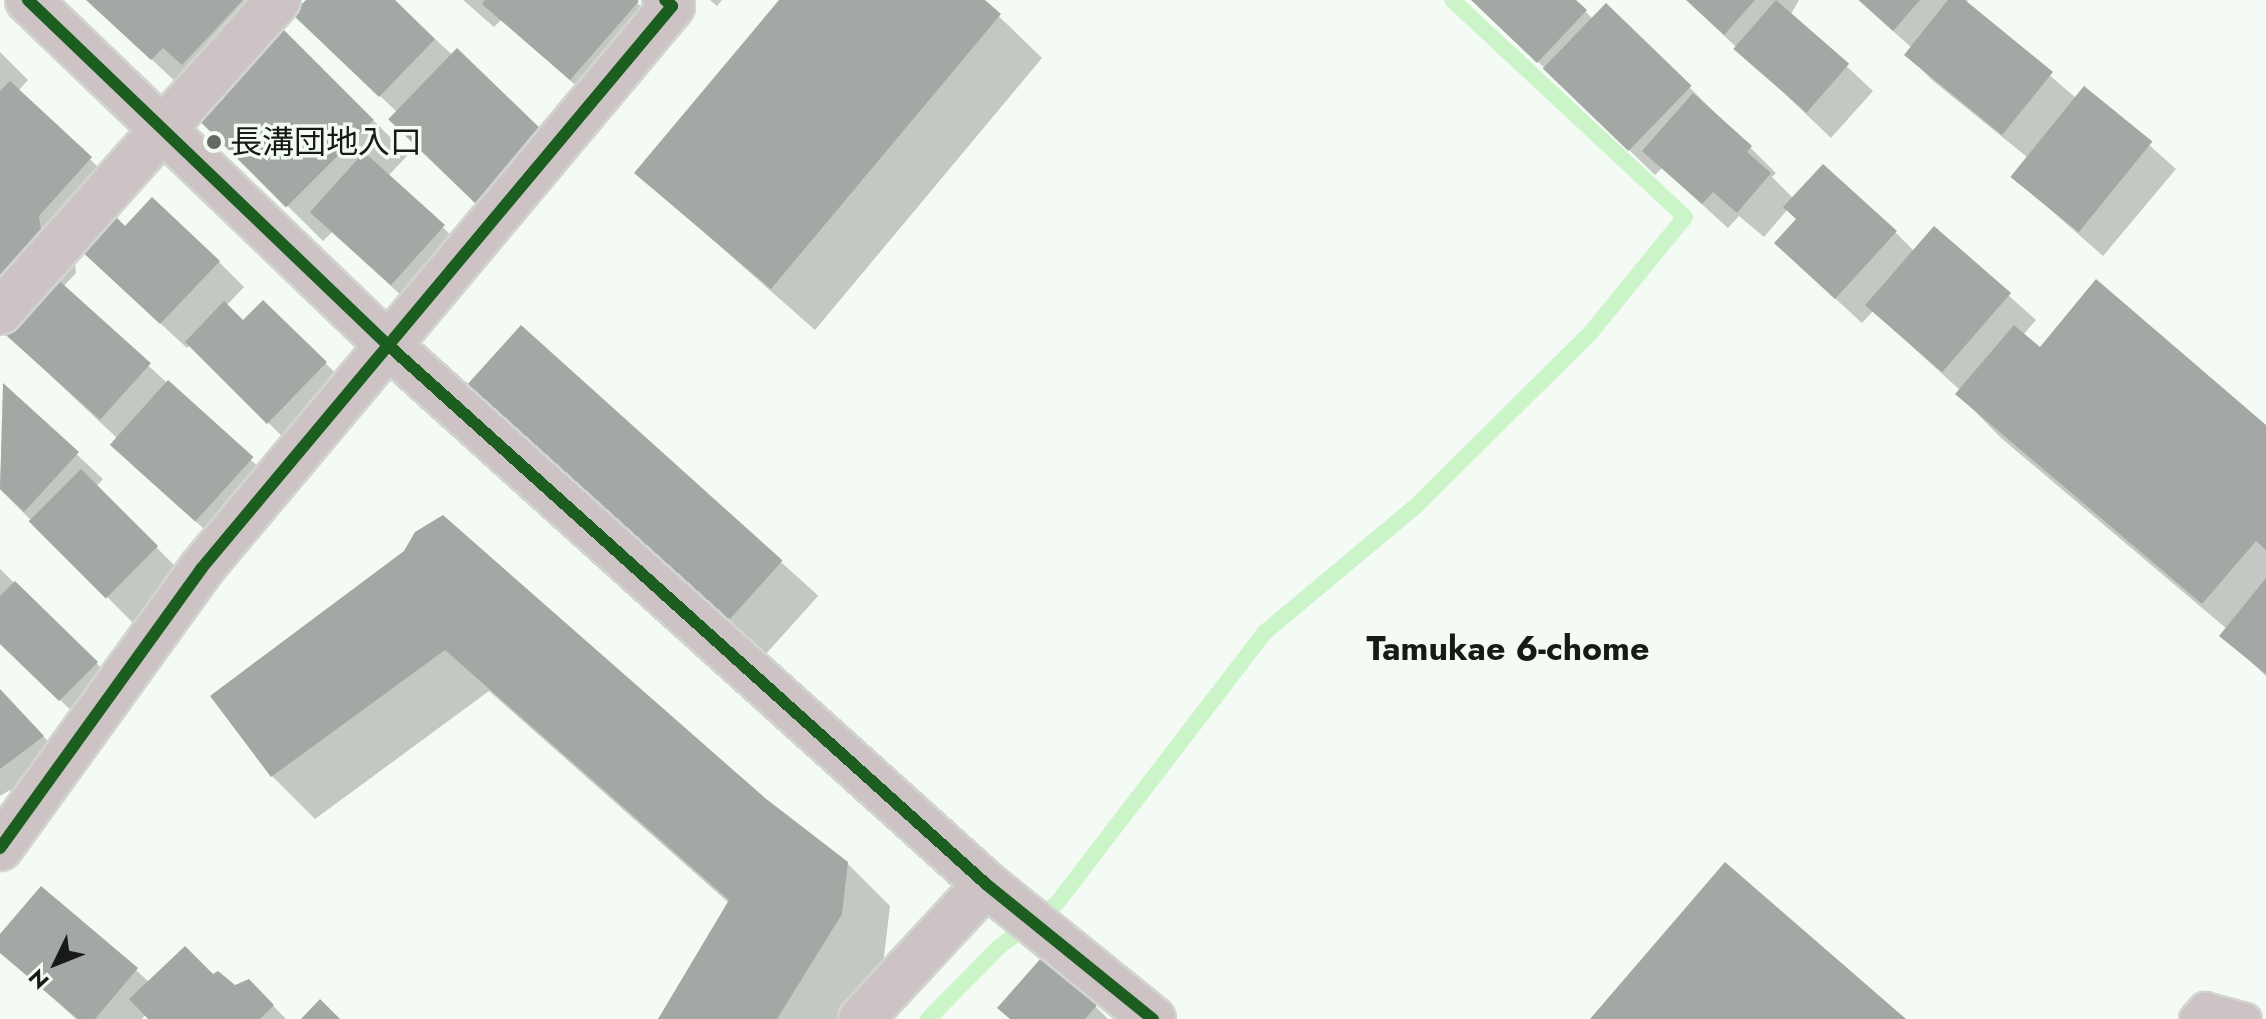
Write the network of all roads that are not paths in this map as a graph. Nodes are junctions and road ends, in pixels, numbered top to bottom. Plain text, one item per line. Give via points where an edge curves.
1 (28, 0) edge
2 (278, 0) edge
3 (665, 0) edge
4 (160, 127) junction
5 (0, 312) edge
6 (388, 345) junction
7 (1, 844) edge
8 (986, 884) junction
9 (861, 1019) edge
10 (1153, 1019) edge
11 (2195, 1019) edge
12 (2246, 1019) edge

1 - 4 street
2 - 4 street
3 - 6 street via 672,6
4 - 5 street
4 - 6 street
6 - 7 street via 201,569
6 - 8 street
8 - 9 street
8 - 10 street
11 - 12 lane via 2205,1008

